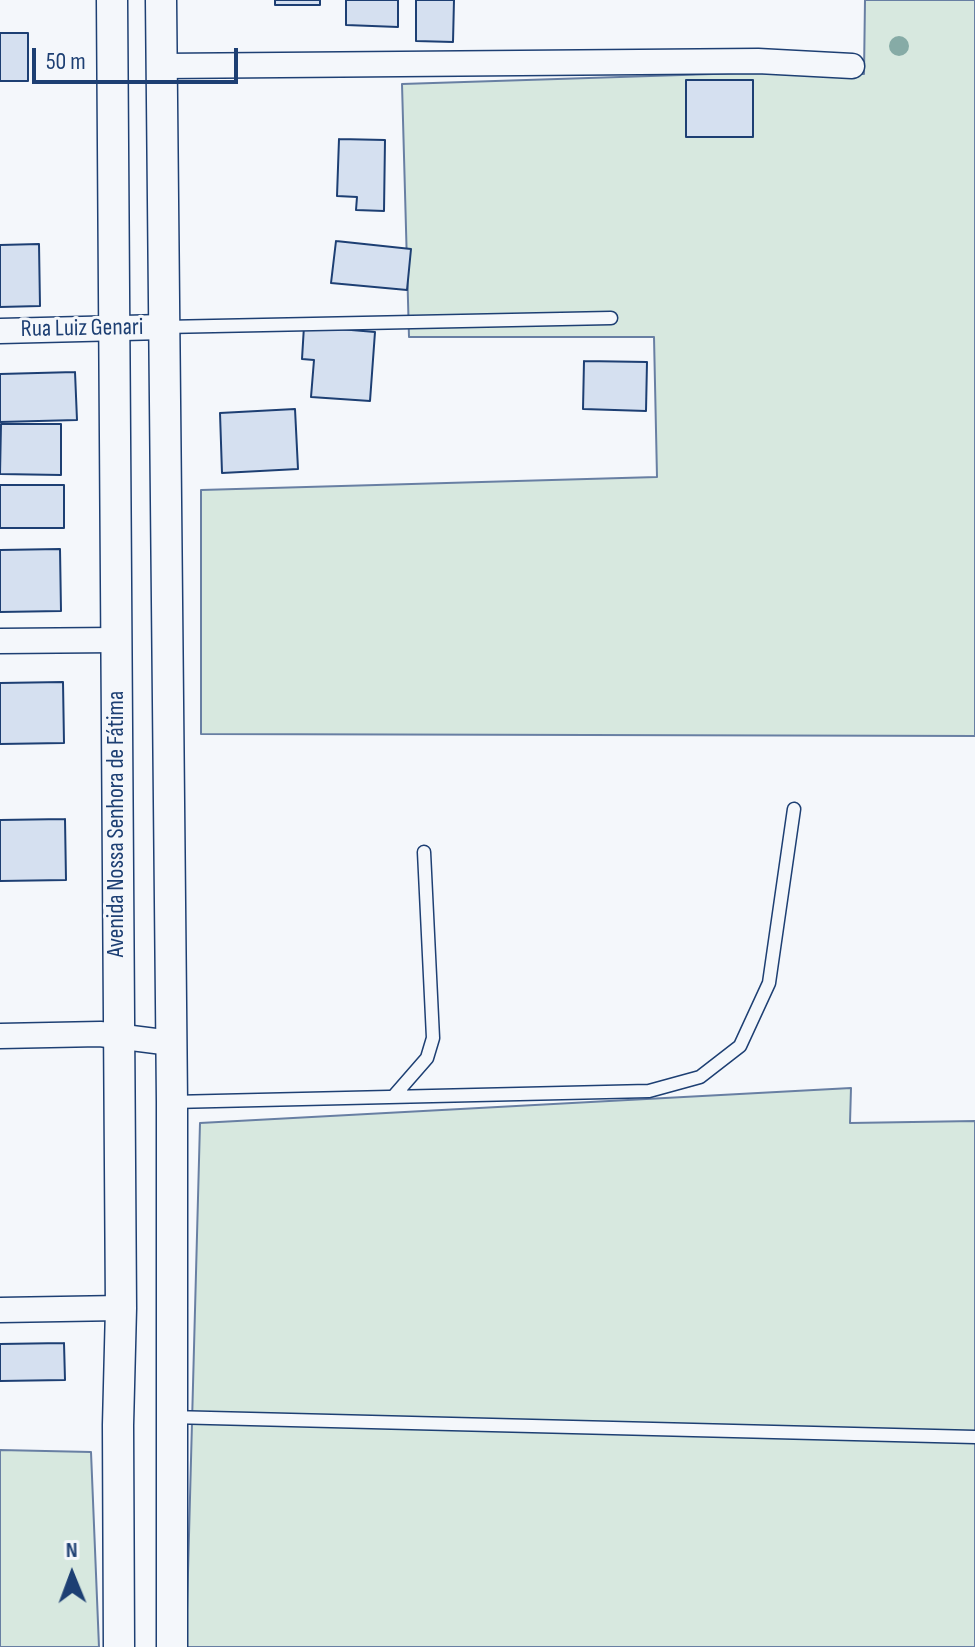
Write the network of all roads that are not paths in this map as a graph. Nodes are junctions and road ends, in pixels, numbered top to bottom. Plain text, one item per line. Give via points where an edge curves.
1 (112, 0) edge
2 (161, 0) edge
3 (162, 66) junction
4 (852, 66) dead end
5 (611, 318) dead end
6 (164, 327) junction
7 (116, 328) junction
8 (0, 331) edge
9 (116, 640) junction
10 (166, 640) junction
11 (0, 641) edge
12 (794, 809) dead end
13 (424, 852) dead end
14 (0, 1036) edge
15 (119, 1037) junction
16 (171, 1043) junction
17 (393, 1097) junction
18 (172, 1102) junction
19 (121, 1308) junction
20 (0, 1310) edge
21 (170, 1417) junction
22 (975, 1437) edge
23 (119, 1647) edge
24 (172, 1647) edge

1 - 7 street, Avenida Nossa Senhora de Fátima
2 - 3 street
3 - 4 street via 758,61
3 - 6 street
5 - 6 lane
6 - 7 street, Rua Luiz Genari
6 - 10 street
7 - 8 street, Rua Luiz Genari
7 - 9 street, Avenida Nossa Senhora de Fátima
9 - 10 street
9 - 11 street
9 - 15 street, Avenida Nossa Senhora de Fátima
10 - 16 street
12 - 17 lane via 769,983 740,1046 700,1077 649,1091
13 - 17 lane via 433,1038 427,1058
14 - 15 street
15 - 16 street
15 - 19 street, Avenida Nossa Senhora de Fátima
16 - 18 street
17 - 18 lane
18 - 21 street
19 - 20 street
19 - 23 street, Avenida Nossa Senhora de Fátima
21 - 22 lane
21 - 24 street

